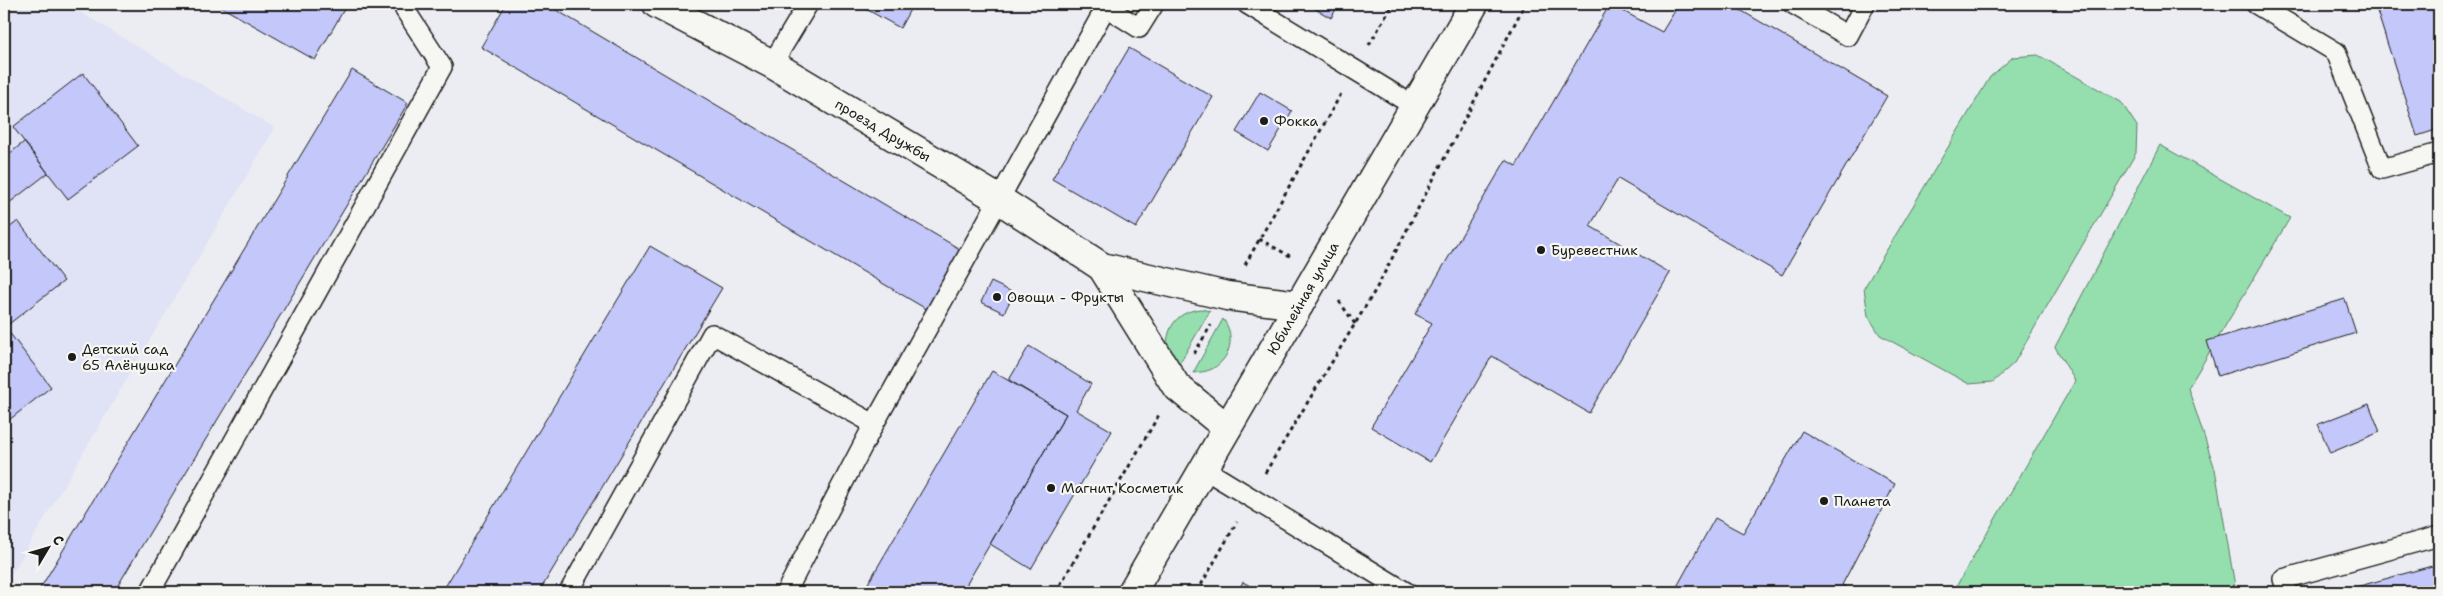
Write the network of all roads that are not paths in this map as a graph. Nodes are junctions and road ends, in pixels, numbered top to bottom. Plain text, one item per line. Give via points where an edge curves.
1 (409, 4) edge
2 (657, 4) edge
3 (808, 4) edge
4 (1154, 4) edge
5 (1247, 4) edge
6 (1474, 4) edge
7 (1793, 4) edge
8 (1865, 4) edge
9 (2256, 4) edge
10 (772, 64) junction
11 (1414, 106) junction
12 (2439, 153) edge
13 (1000, 200) junction
14 (1102, 267) junction
15 (1299, 305) junction
16 (874, 424) junction
17 (1227, 428) junction
18 (1204, 469) junction
19 (2439, 536) edge
20 (150, 592) edge
21 (568, 592) edge
22 (786, 592) edge
23 (1132, 592) edge
24 (1406, 592) edge
25 (2287, 592) edge

1 - 20 lane via 405,10 442,67
2 - 10 street, проезд Дружбы
3 - 10 lane
4 - 13 lane via 1139,28 1106,7
5 - 11 lane
6 - 11 street, Юбилейная улица
7 - 8 lane via 1848,36
9 - 12 lane via 2336,52 2382,169
10 - 13 street, проезд Дружбы
11 - 15 street, Юбилейная улица
13 - 14 street, проезд Дружбы
13 - 16 lane
14 - 15 street, проезд Дружбы via 1227,296
14 - 17 street, проезд Дружбы via 1176,386
15 - 17 street, Юбилейная улица
16 - 21 lane via 712,334
16 - 22 lane
17 - 18 street, Юбилейная улица
18 - 23 street, Юбилейная улица
18 - 24 lane
19 - 25 lane via 2283,579

